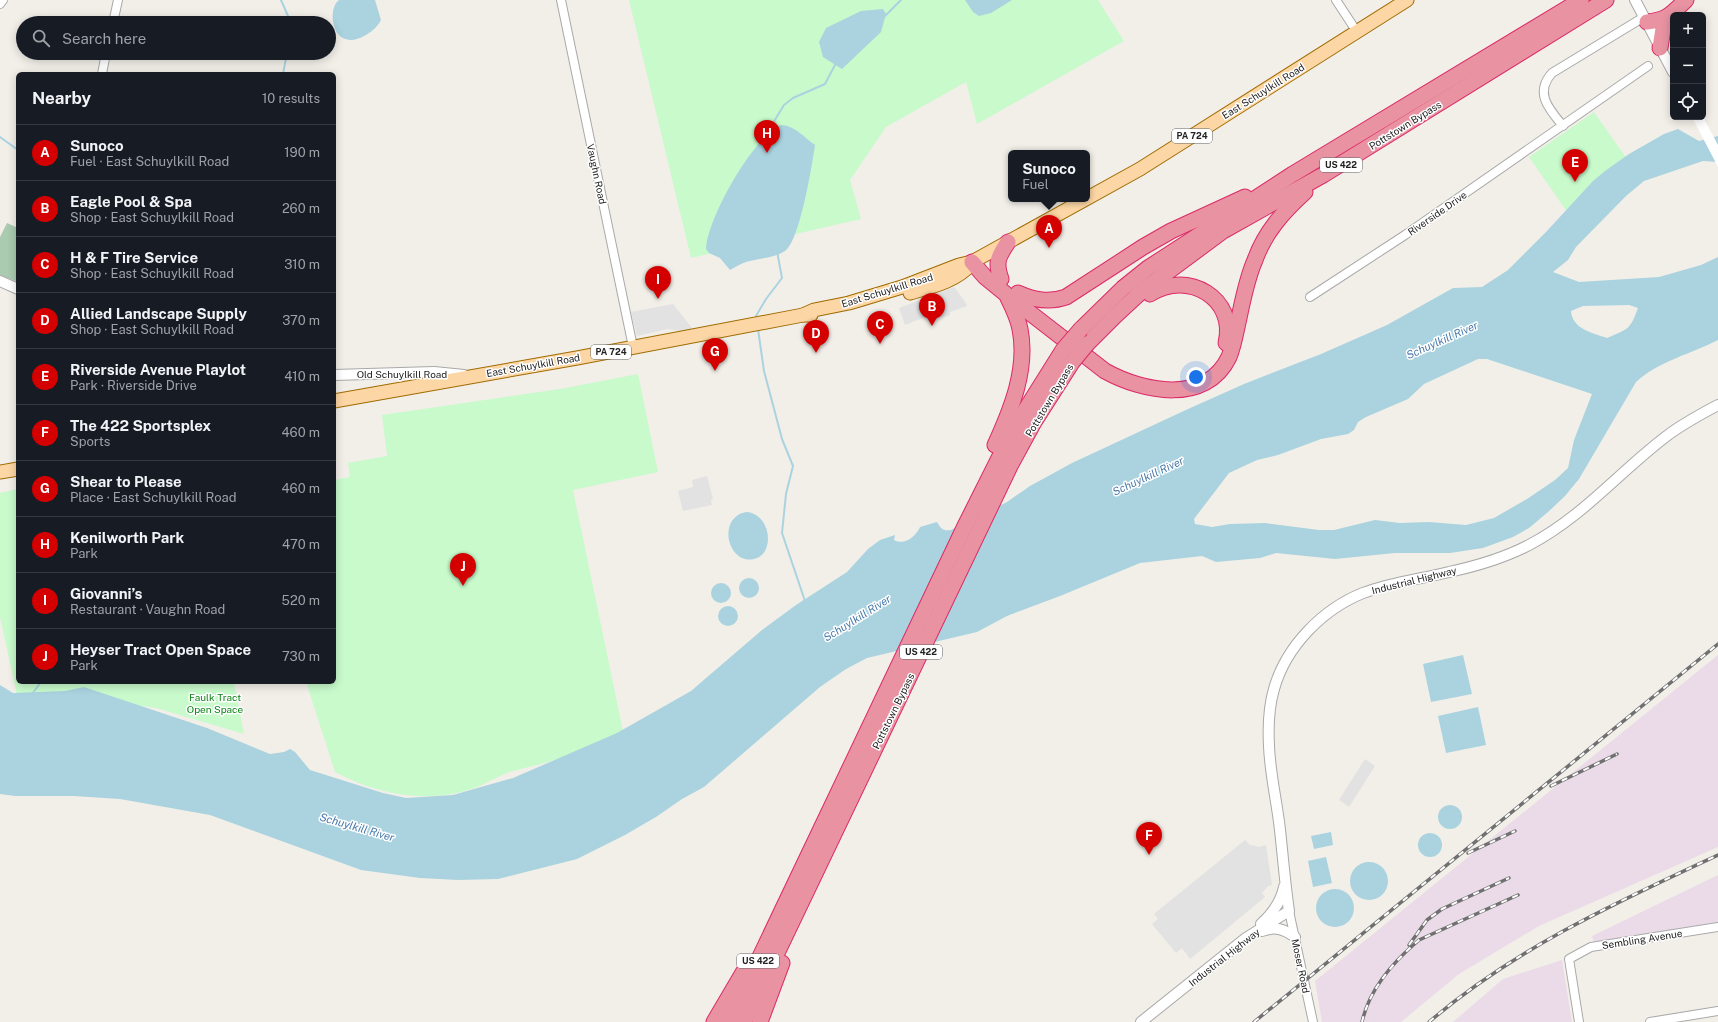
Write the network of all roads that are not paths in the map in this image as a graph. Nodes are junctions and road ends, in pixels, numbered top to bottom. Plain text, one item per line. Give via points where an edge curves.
1 (3, 0) edge
2 (118, 0) edge
3 (561, 0) edge
4 (1336, 0) edge
5 (1407, 0) edge
6 (1581, 0) edge
7 (1606, 0) edge
8 (1635, 0) edge
9 (1686, 0) edge
10 (0, 4) edge
11 (115, 16) edge
12 (1666, 18) junction
13 (1645, 20) junction
14 (1357, 32) junction
15 (1660, 48) junction
16 (105, 60) edge
17 (1648, 66) dead end
18 (1670, 66) edge
19 (102, 72) edge
20 (1563, 126) junction
21 (1293, 174) junction
22 (1323, 175) junction
23 (1090, 197) edge
24 (1080, 202) edge
25 (1008, 242) junction
26 (972, 262) junction
27 (1001, 279) junction
28 (0, 281) edge
29 (16, 288) edge
30 (1012, 294) junction
31 (1310, 297) dead end
32 (1087, 344) junction
33 (633, 347) junction
34 (1068, 355) junction
35 (336, 375) edge
36 (470, 376) junction
37 (336, 400) edge
38 (1718, 405) edge
39 (16, 468) edge
40 (0, 472) edge
41 (986, 475) junction
42 (832, 838) junction
43 (1284, 883) junction
44 (787, 900) junction
45 (1289, 911) junction
46 (1718, 927) edge
47 (1295, 937) junction
48 (1246, 938) junction
49 (1718, 1011) edge
50 (714, 1022) edge
51 (729, 1022) edge
52 (744, 1022) edge
53 (760, 1022) edge
54 (1142, 1022) edge
55 (1313, 1022) edge
56 (1579, 1022) edge
57 (1650, 1022) edge

1 - 10 street
2 - 11 street
3 - 33 street, Vaughn Road
4 - 14 street
5 - 14 main road, East Schuylkill Road / PA 724
6 - 21 highway, Pottstown Bypass / US 422
7 - 22 highway, Pottstown Bypass / US 422
8 - 13 street
9 - 12 highway
12 - 13 highway via 1659,21
12 - 15 highway
13 - 15 street
13 - 20 street via 1552,73 1547,79 1544,98
14 - 23 main road, East Schuylkill Road / PA 724 via 1140,169
15 - 18 street
16 - 19 street
17 - 20 street, Riverside Drive
20 - 31 street, Riverside Drive
21 - 30 highway via 1143,247 1066,297 1048,301
21 - 34 highway, Pottstown Bypass / US 422, bridge via 1148,268 1123,288 1081,330
22 - 30 highway via 1282,214 1265,237 1251,269 1229,357 1216,374 1200,385 1165,389 1140,385 1113,375 1064,340
22 - 32 highway, Pottstown Bypass / US 422 via 1223,231 1142,291
24 - 25 main road, East Schuylkill Road / PA 724
25 - 26 main road, East Schuylkill Road / PA 724
25 - 27 highway via 997,265
26 - 27 highway
26 - 30 highway via 985,277
26 - 33 main road, East Schuylkill Road / PA 724 via 964,272 927,288 850,308
27 - 30 highway
28 - 29 street
30 - 32 highway via 1024,300 1101,361 1128,375 1150,381 1184,382 1208,373 1223,353 1228,330 1223,312 1210,295 1191,285 1176,284 1164,286 1148,296
30 - 41 highway via 1021,335 1020,372 1007,420
32 - 34 highway, Pottstown Bypass / US 422, bridge
33 - 36 main road, East Schuylkill Road / PA 724
34 - 41 highway, Pottstown Bypass / US 422 via 1026,409
34 - 42 highway, Pottstown Bypass / US 422 via 1010,466
35 - 36 street, Old Schuylkill Road via 434,372
36 - 37 main road, East Schuylkill Road / PA 724
38 - 43 street, Industrial Highway via 1669,434 1569,520 1541,538 1500,558 1363,593 1323,616 1304,635 1282,669 1274,688 1270,709 1269,746
39 - 40 main road
41 - 44 highway, Pottstown Bypass / US 422 via 965,526
42 - 52 highway, Pottstown Bypass / US 422
42 - 53 highway
43 - 45 street, Industrial Highway
43 - 48 street via 1277,905
44 - 50 highway
44 - 51 highway, Pottstown Bypass / US 422
45 - 47 street, Moser Road
45 - 48 street, Industrial Highway
46 - 56 street, Sembling Avenue via 1592,948 1569,959
47 - 48 street via 1278,928 1270,928
47 - 55 street, Moser Road
48 - 54 street, Industrial Highway
49 - 57 street

